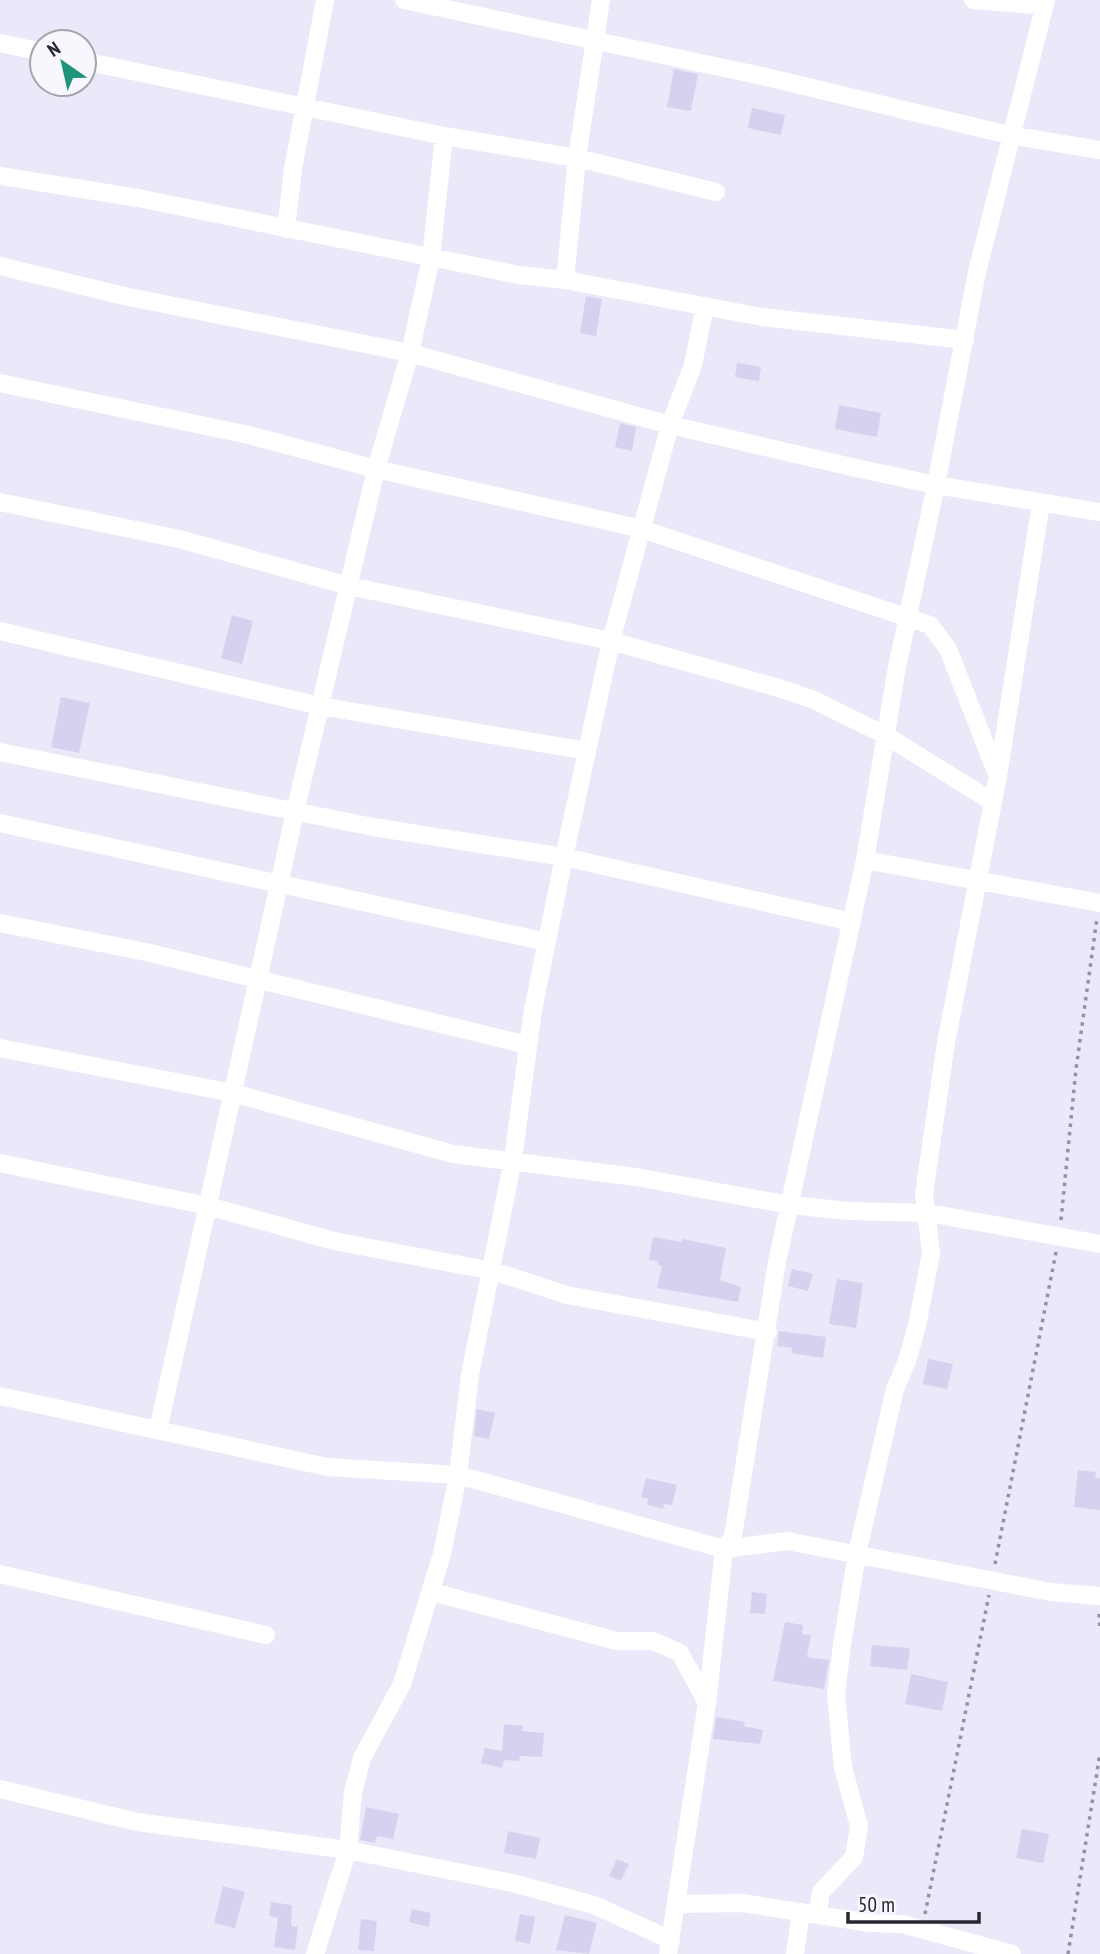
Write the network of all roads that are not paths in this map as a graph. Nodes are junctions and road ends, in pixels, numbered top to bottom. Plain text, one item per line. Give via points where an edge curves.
1 (325, 0) edge
2 (404, 0) edge
3 (601, 0) edge
4 (973, 0) edge
5 (1045, 3) edge
6 (593, 42) junction
7 (0, 43) edge
8 (28, 49) edge
9 (98, 64) edge
10 (305, 105) junction
11 (1009, 135) junction
12 (443, 136) junction
13 (1100, 150) edge
14 (577, 158) junction
15 (0, 176) edge
16 (716, 192) dead end
17 (286, 229) junction
18 (430, 258) junction
19 (0, 266) edge
20 (565, 280) junction
21 (705, 306) junction
22 (965, 340) junction
23 (410, 354) junction
24 (0, 383) edge
25 (670, 425) junction
26 (376, 469) junction
27 (936, 485) junction
28 (0, 502) edge
29 (1041, 503) junction
30 (1100, 512) edge
31 (642, 529) junction
32 (349, 586) junction
33 (907, 617) junction
34 (0, 631) edge
35 (611, 641) junction
36 (320, 706) junction
37 (885, 735) junction
38 (0, 751) edge
39 (587, 751) junction
40 (998, 776) junction
41 (993, 802) junction
42 (295, 812) junction
43 (0, 823) edge
44 (564, 858) junction
45 (865, 860) junction
46 (976, 879) junction
47 (279, 883) junction
48 (1100, 903) edge
49 (852, 922) junction
50 (0, 923) edge
51 (547, 942) junction
52 (258, 980) junction
53 (527, 1045) junction
54 (0, 1048) edge
55 (233, 1093) junction
56 (513, 1159) junction
57 (0, 1163) edge
58 (790, 1205) junction
59 (208, 1206) junction
60 (928, 1213) junction
61 (1100, 1244) edge
62 (493, 1271) junction
63 (768, 1332) junction
64 (0, 1396) edge
65 (158, 1430) junction
66 (458, 1475) junction
67 (724, 1549) junction
68 (857, 1554) junction
69 (0, 1574) edge
70 (432, 1592) junction
71 (1100, 1596) edge
72 (266, 1635) dead end
73 (707, 1703) junction
74 (0, 1788) edge
75 (348, 1850) junction
76 (677, 1904) junction
77 (810, 1912) junction
78 (670, 1947) edge
79 (316, 1954) edge
80 (795, 1954) edge
81 (1012, 1954) edge

1 - 10 street
2 - 6 street
3 - 6 street
4 - 5 street
5 - 11 street
6 - 11 street via 762,76
6 - 14 street
7 - 8 street
9 - 10 street
10 - 12 street
10 - 17 street
11 - 13 street
11 - 22 street
12 - 14 street
12 - 18 street
14 - 16 street
14 - 20 street
15 - 17 street via 138,198
17 - 18 street
18 - 20 street
18 - 23 street
19 - 23 street
20 - 21 street
21 - 22 street via 762,317
21 - 25 street via 693,365
22 - 27 street
23 - 25 street
23 - 26 street
24 - 26 street via 249,435
25 - 27 street
25 - 31 street
26 - 31 street
26 - 32 street
27 - 29 street
27 - 33 street
28 - 32 street via 179,539
29 - 30 street
29 - 40 street
31 - 33 street
31 - 35 street
32 - 35 street
32 - 36 street
33 - 37 street
33 - 40 street via 930,625 948,649
34 - 36 street
35 - 37 street via 814,700
35 - 39 street
36 - 39 street
36 - 42 street
37 - 41 street
37 - 45 street
38 - 42 street
39 - 44 street
40 - 41 street
41 - 46 street
42 - 44 street
42 - 47 street
43 - 47 street
44 - 49 street
44 - 51 street
45 - 46 street
45 - 49 street
46 - 48 street
46 - 60 street via 926,1180
47 - 51 street
47 - 52 street
49 - 58 street
50 - 52 street
51 - 53 street
52 - 53 street
52 - 55 street
53 - 56 street
54 - 55 street
55 - 56 street via 430,1149
55 - 59 street
56 - 58 street
56 - 62 street
57 - 59 street
58 - 60 street
58 - 63 street
59 - 62 street via 334,1241
59 - 65 street
60 - 61 street
60 - 68 street via 931,1253 919,1315 895,1389
62 - 63 street via 567,1295
62 - 66 street via 470,1375
63 - 67 street via 733,1535
64 - 65 street
65 - 66 street via 327,1467
66 - 67 street
66 - 70 street
67 - 68 street via 787,1541
67 - 73 street
68 - 71 street via 1051,1592
68 - 77 street via 836,1695 843,1768 859,1826 854,1857 821,1892
69 - 72 street
70 - 73 street via 617,1641 653,1641 680,1653
70 - 75 street via 402,1684 362,1758 353,1792
73 - 76 street
74 - 75 street via 137,1822
75 - 78 street via 512,1883 594,1905
75 - 79 street
76 - 77 street via 742,1903
76 - 78 street
77 - 80 street
77 - 81 street via 902,1924

